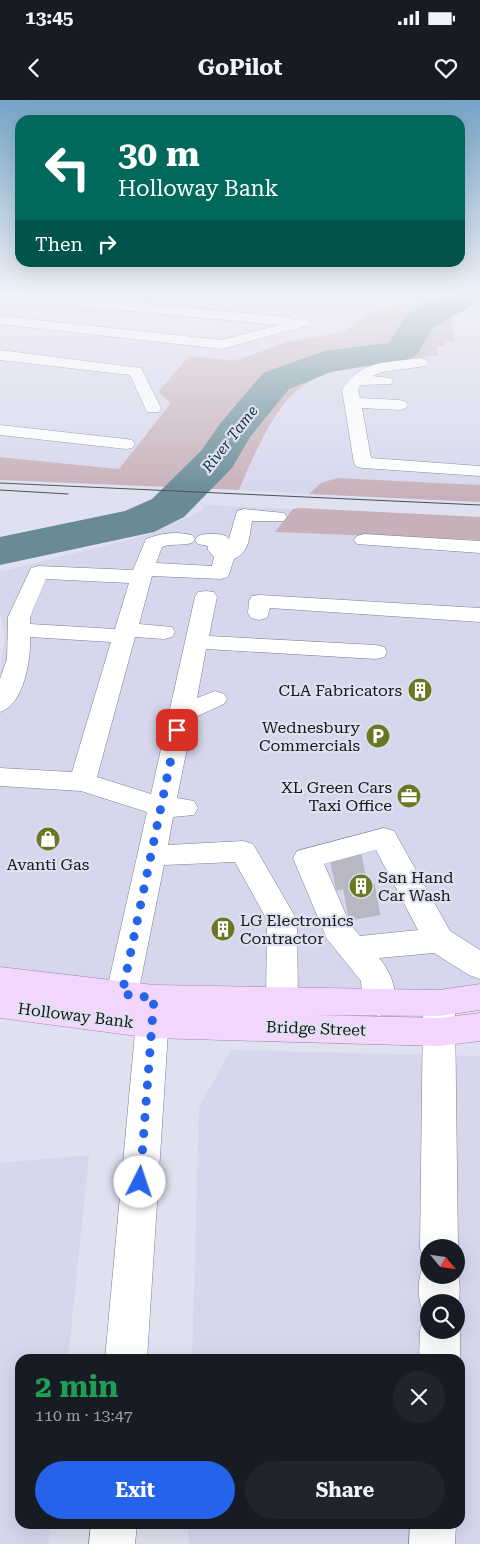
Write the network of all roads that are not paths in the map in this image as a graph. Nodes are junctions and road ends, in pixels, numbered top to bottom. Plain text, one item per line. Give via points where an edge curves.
1 (46, 360) edge
2 (421, 362) dead end
3 (356, 380) junction
4 (385, 381) dead end
5 (352, 403) junction
6 (400, 405) dead end
7 (153, 408) dead end
8 (0, 430) edge
9 (126, 444) dead end
10 (468, 465) edge
11 (277, 517) dead end
12 (220, 523) dead end
13 (242, 524) junction
14 (364, 540) dead end
15 (480, 547) edge
16 (225, 556) junction
17 (143, 573) junction
18 (206, 597) dead end
19 (258, 613) dead end
20 (480, 615) edge
21 (376, 624) dead end
22 (19, 630) junction
23 (480, 631) edge
24 (164, 632) dead end
25 (125, 633) junction
26 (194, 651) junction
27 (376, 652) dead end
28 (215, 699) dead end
29 (0, 704) edge
30 (180, 714) junction
31 (0, 777) edge
32 (82, 782) junction
33 (173, 808) junction
34 (151, 855) junction
35 (439, 940) junction
36 (353, 949) junction
37 (480, 966) edge
38 (0, 980) edge
39 (0, 991) edge
40 (480, 997) edge
41 (282, 1001) junction
42 (380, 1003) junction
43 (0, 1005) edge
44 (145, 1007) junction
45 (439, 1017) junction
46 (480, 1027) edge
47 (439, 1239) edge
48 (440, 1339) edge
49 (126, 1354) edge
50 (440, 1354) edge
51 (114, 1529) edge
52 (433, 1529) edge
53 (112, 1544) edge
54 (432, 1544) edge

1 - 7 street via 136,371
2 - 3 street via 370,369
3 - 4 street
3 - 5 street via 350,390
5 - 6 street
5 - 10 street via 363,463
8 - 9 street
11 - 13 street via 244,515
12 - 13 street
13 - 16 street via 236,551
14 - 15 street
16 - 17 street via 221,573
16 - 17 street via 218,550 220,540 166,538 153,542
17 - 22 street via 38,572 19,617
17 - 25 street
18 - 26 street
19 - 20 street via 260,601 414,607
21 - 23 street
22 - 25 street
22 - 29 street via 19,659
24 - 25 street
25 - 32 street
26 - 27 street
26 - 30 street
28 - 30 street
30 - 33 street
31 - 32 street
32 - 33 street
33 - 34 street
34 - 41 street via 243,851 251,888 282,920
34 - 44 street
35 - 36 street
35 - 36 street via 402,895 386,864 384,838 307,858 324,877 337,907 338,931
35 - 37 street
36 - 42 street via 376,977
38 - 44 main road, Holloway Bank
39 - 44 street
40 - 45 main road, Bridge Street
41 - 42 main road, Bridge Street
41 - 44 main road, Bridge Street
42 - 45 main road, Bridge Street
43 - 44 main road, Holloway Bank
44 - 45 main road, Bridge Street
44 - 49 street
45 - 46 main road, Bridge Street
45 - 47 street
48 - 50 street
51 - 53 street
52 - 54 street

